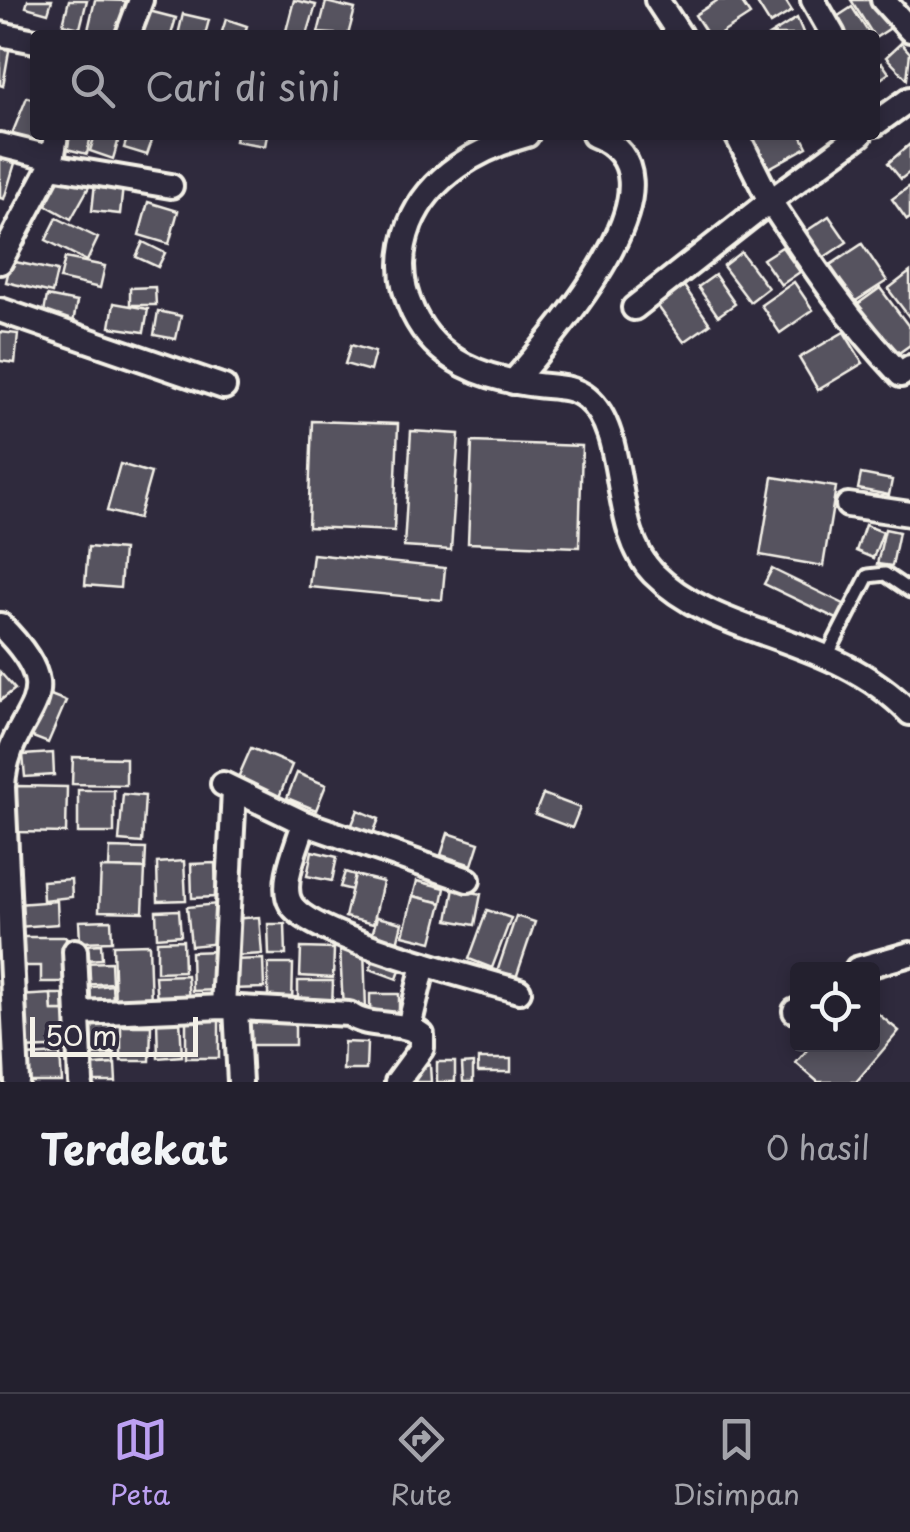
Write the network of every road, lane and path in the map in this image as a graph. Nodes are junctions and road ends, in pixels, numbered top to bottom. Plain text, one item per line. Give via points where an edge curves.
1 (141, 0) edge
2 (657, 0) edge
3 (813, 0) edge
4 (883, 0) edge
5 (130, 30) edge
6 (677, 30) edge
7 (830, 30) edge
8 (910, 30) edge
9 (0, 34) edge
10 (30, 40) edge
11 (910, 99) edge
12 (880, 114) edge
13 (514, 140) edge
14 (601, 140) edge
15 (740, 140) edge
16 (853, 140) edge
17 (0, 145) edge
18 (52, 153) edge
19 (172, 186) dead end
20 (770, 200) junction
21 (0, 262) edge
22 (634, 308) dead end
23 (0, 310) edge
24 (907, 374) edge
25 (513, 382) junction
26 (224, 388) dead end
27 (848, 505) dead end
28 (910, 514) edge
29 (910, 590) edge
30 (0, 624) edge
31 (828, 654) junction
32 (910, 713) edge
33 (304, 822) junction
34 (1, 827) edge
35 (468, 880) dead end
36 (75, 951) dead end
37 (910, 954) edge
38 (880, 963) edge
39 (424, 964) junction
40 (519, 990) dead end
41 (230, 1008) junction
42 (79, 1013) junction
43 (409, 1027) junction
44 (18, 1082) edge
45 (81, 1082) edge
46 (240, 1082) edge
47 (397, 1082) edge

1 - 5 street
2 - 6 street
3 - 7 street
4 - 8 street
9 - 10 street
11 - 12 street
13 - 25 street via 471,157 432,188 411,221 402,256 408,301 428,336 457,363
14 - 25 street via 624,156 630,180 607,261
15 - 20 street
16 - 20 street
17 - 18 street
18 - 19 street
18 - 21 street
20 - 22 street
20 - 24 street via 815,271
23 - 26 street
25 - 31 street via 570,389 596,408 630,534 667,585 708,609
27 - 28 street
29 - 31 lane via 884,574 868,576
30 - 34 street via 39,680 6,764
31 - 32 street
33 - 35 street
33 - 39 street via 287,887 292,906 328,930
33 - 41 street via 228,787
34 - 44 street
36 - 42 street
37 - 38 street
39 - 40 street
39 - 43 street
41 - 42 street
41 - 43 street via 349,1014 360,1022
41 - 46 street
42 - 45 street
43 - 47 street via 422,1035 422,1048

